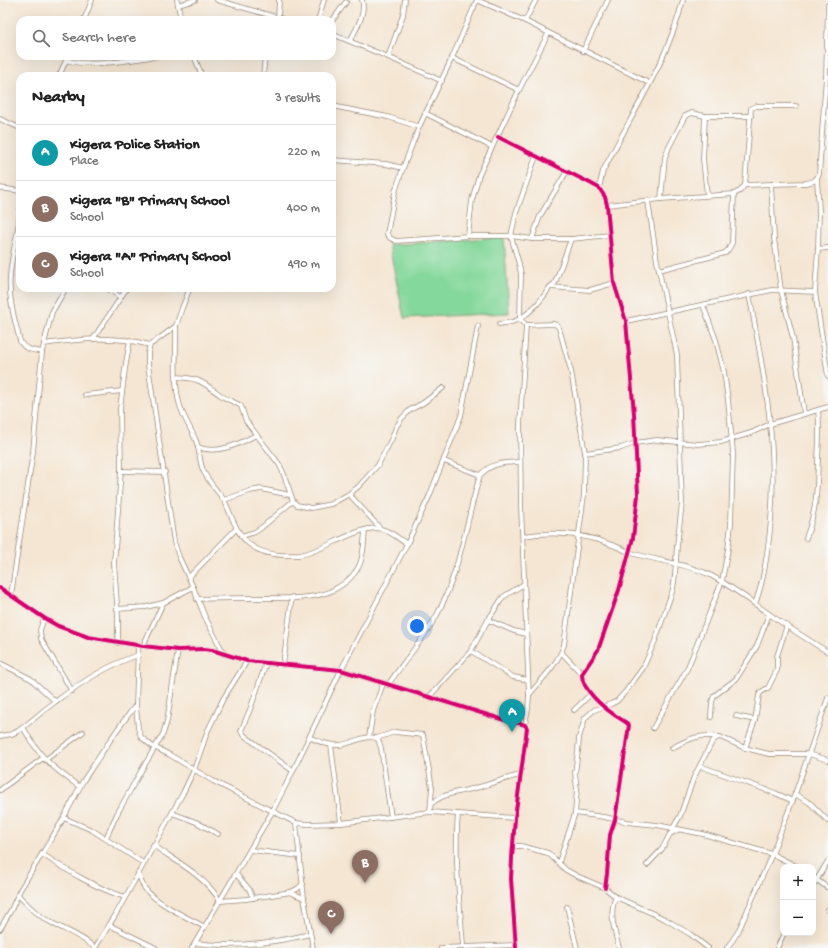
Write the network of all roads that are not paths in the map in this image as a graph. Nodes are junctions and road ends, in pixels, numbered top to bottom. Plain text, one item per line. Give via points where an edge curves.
1 (92, 0) edge
2 (176, 0) edge
3 (195, 0) edge
4 (217, 0) edge
5 (279, 0) edge
6 (324, 0) edge
7 (362, 0) edge
8 (405, 0) edge
9 (477, 0) edge
10 (536, 0) edge
11 (608, 0) edge
12 (683, 0) edge
13 (346, 2) dead end
14 (178, 5) junction
15 (828, 5) edge
16 (86, 16) edge
17 (180, 16) edge
18 (268, 16) edge
19 (278, 16) edge
20 (319, 16) edge
21 (336, 16) edge
22 (525, 21) junction
23 (548, 34) junction
24 (336, 36) edge
25 (828, 39) edge
26 (350, 41) junction
27 (583, 50) junction
28 (388, 57) junction
29 (452, 58) junction
30 (66, 60) edge
31 (76, 60) edge
32 (128, 60) edge
33 (196, 60) edge
34 (265, 60) edge
35 (61, 72) edge
36 (200, 72) edge
37 (263, 72) edge
38 (442, 81) junction
39 (649, 83) junction
40 (520, 90) junction
41 (796, 106) dead end
42 (336, 107) edge
43 (425, 113) junction
44 (705, 116) junction
45 (751, 116) junction
46 (0, 119) edge
47 (16, 126) edge
48 (419, 127) junction
49 (822, 135) junction
50 (828, 135) edge
51 (498, 137) junction
52 (492, 147) junction
53 (536, 156) junction
54 (336, 160) edge
55 (403, 168) junction
56 (567, 171) junction
57 (817, 179) junction
58 (772, 184) junction
59 (745, 185) junction
60 (0, 188) edge
61 (599, 188) junction
62 (16, 190) edge
63 (734, 194) junction
64 (707, 195) junction
65 (661, 199) junction
66 (648, 201) junction
67 (607, 205) junction
68 (610, 235) junction
69 (468, 236) junction
70 (511, 236) junction
71 (532, 239) junction
72 (571, 239) junction
73 (16, 244) edge
74 (828, 248) edge
75 (818, 249) junction
76 (659, 270) junction
77 (614, 283) junction
78 (550, 287) junction
79 (781, 290) junction
80 (64, 292) edge
81 (113, 292) edge
82 (124, 292) edge
83 (188, 292) edge
84 (815, 292) junction
85 (750, 294) junction
86 (120, 297) junction
87 (703, 305) junction
88 (668, 313) junction
89 (520, 319) junction
90 (626, 321) junction
91 (499, 324) dead end
92 (526, 325) junction
93 (176, 326) junction
94 (478, 326) dead end
95 (93, 339) junction
96 (130, 340) junction
97 (44, 344) junction
98 (150, 345) junction
99 (42, 352) junction
100 (828, 376) edge
101 (176, 377) junction
102 (443, 388) dead end
103 (122, 392) junction
104 (85, 395) dead end
105 (828, 407) edge
106 (818, 410) junction
107 (804, 413) junction
108 (770, 424) junction
109 (256, 435) junction
110 (732, 439) junction
111 (680, 442) junction
112 (636, 443) junction
113 (198, 446) junction
114 (585, 453) junction
115 (444, 461) junction
116 (520, 462) junction
117 (122, 471) junction
118 (165, 472) junction
119 (480, 475) junction
120 (349, 494) junction
121 (290, 495) junction
122 (224, 500) junction
123 (293, 501) junction
124 (380, 528) junction
125 (236, 529) junction
126 (364, 530) junction
127 (579, 535) junction
128 (241, 536) junction
129 (523, 536) junction
130 (806, 538) dead end
131 (407, 544) junction
132 (629, 552) junction
133 (676, 564) junction
134 (189, 577) junction
135 (722, 581) junction
136 (524, 584) junction
137 (193, 587) junction
138 (0, 588) edge
139 (11, 595) junction
140 (292, 597) junction
141 (198, 598) junction
142 (163, 603) junction
143 (755, 604) junction
144 (117, 609) junction
145 (769, 614) junction
146 (44, 618) junction
147 (488, 620) junction
148 (787, 625) junction
149 (526, 634) junction
150 (118, 643) junction
151 (138, 646) junction
152 (143, 646) junction
153 (178, 650) junction
154 (471, 652) junction
155 (828, 652) edge
156 (562, 653) junction
157 (224, 654) junction
158 (138, 655) junction
159 (247, 661) junction
160 (266, 663) junction
161 (0, 664) edge
162 (283, 665) junction
163 (341, 670) junction
164 (582, 674) junction
165 (528, 680) junction
166 (385, 684) junction
167 (72, 691) junction
168 (591, 694) junction
169 (529, 696) junction
170 (429, 697) junction
171 (828, 698) edge
172 (55, 702) junction
173 (136, 706) junction
174 (605, 707) junction
175 (574, 710) dead end
176 (736, 716) dead end
177 (712, 717) dead end
178 (755, 720) junction
179 (525, 725) junction
180 (23, 727) junction
181 (653, 728) dead end
182 (83, 732) dead end
183 (0, 736) edge
184 (309, 737) junction
185 (370, 737) junction
186 (720, 737) junction
187 (377, 738) junction
188 (331, 745) junction
189 (156, 748) junction
190 (672, 748) dead end
191 (745, 748) junction
192 (809, 754) junction
193 (44, 759) junction
194 (828, 760) edge
195 (700, 766) junction
196 (194, 770) junction
197 (293, 771) junction
198 (521, 775) junction
199 (80, 787) junction
200 (0, 790) edge
201 (795, 794) junction
202 (793, 801) junction
203 (432, 803) junction
204 (172, 812) junction
205 (272, 812) junction
206 (430, 812) junction
207 (576, 813) junction
208 (458, 814) junction
209 (391, 817) junction
210 (64, 818) junction
211 (515, 818) junction
212 (615, 820) junction
213 (828, 821) edge
214 (296, 823) junction
215 (341, 823) junction
216 (673, 828) junction
217 (679, 829) junction
218 (218, 834) dead end
219 (106, 838) junction
220 (153, 845) junction
221 (513, 846) junction
222 (250, 850) junction
223 (42, 854) junction
224 (772, 854) junction
225 (300, 856) junction
226 (828, 861) edge
227 (559, 862) junction
228 (144, 863) junction
229 (792, 864) edge
230 (647, 865) dead end
231 (138, 872) junction
232 (236, 874) junction
233 (816, 878) edge
234 (816, 880) edge
235 (303, 884) junction
236 (605, 888) junction
237 (828, 888) edge
238 (289, 892) junction
239 (18, 895) junction
240 (125, 897) junction
241 (616, 897) junction
242 (253, 898) junction
243 (304, 898) junction
244 (220, 901) junction
245 (567, 907) dead end
246 (109, 925) junction
247 (205, 927) junction
248 (0, 929) edge
249 (310, 934) junction
250 (783, 936) edge
251 (195, 943) junction
252 (515, 946) edge
253 (461, 947) edge
254 (95, 948) edge
255 (156, 948) edge
256 (192, 948) edge
257 (313, 948) edge
258 (441, 948) edge
259 (577, 948) edge
260 (619, 948) edge
261 (708, 948) edge
262 (727, 948) edge
263 (777, 948) edge

1 - 16 street
2 - 14 street
3 - 14 street
4 - 18 street
5 - 19 street
6 - 20 street
7 - 26 street via 363,11
8 - 28 street via 403,15
9 - 22 street
9 - 29 street
10 - 22 street
11 - 27 street
12 - 39 street
13 - 21 street
14 - 17 street
15 - 25 street
22 - 23 street
23 - 27 street
23 - 40 street
24 - 26 street
25 - 49 street
26 - 28 street
27 - 39 street
28 - 38 street
29 - 38 street
29 - 40 street
30 - 35 street
31 - 32 street via 89,63
33 - 36 street
34 - 37 street
38 - 43 street
39 - 61 street via 603,170
40 - 51 street
41 - 45 street via 757,106 751,108
42 - 48 street via 388,117
43 - 48 street
43 - 52 street
44 - 45 street
44 - 64 street via 704,159
44 - 65 street via 692,113 685,116 682,121 665,156
45 - 59 street
46 - 47 street
48 - 55 street
49 - 50 street
49 - 57 street
51 - 52 street
51 - 53 street
52 - 69 street via 475,187
53 - 56 street
53 - 70 street via 516,213
54 - 55 street via 386,164
55 - 69 street via 395,192 387,234 390,238 396,241
56 - 61 street
56 - 71 street via 540,216
57 - 58 street via 806,183
57 - 75 street
58 - 59 street
58 - 79 street via 774,238
59 - 63 street
60 - 62 street
61 - 67 street via 605,196
63 - 64 street
63 - 76 street via 732,243 728,250
64 - 65 street
65 - 66 street
66 - 67 street
66 - 76 street
67 - 68 street
68 - 72 street
68 - 77 street
69 - 70 street
70 - 71 street
70 - 89 street via 520,264
71 - 72 street
72 - 78 street via 555,283
73 - 99 street via 9,278 17,332 22,345
74 - 75 street
75 - 84 street
76 - 88 street
77 - 78 street via 590,290
77 - 90 street
78 - 89 street via 528,314
79 - 84 street
79 - 85 street
79 - 107 street via 793,338
80 - 97 street via 52,312
81 - 86 street
82 - 86 street
83 - 93 street
84 - 100 street
85 - 87 street
85 - 108 street
86 - 95 street
87 - 88 street
87 - 110 street via 723,365
88 - 90 street
88 - 111 street via 677,356
89 - 91 street
89 - 92 street
90 - 112 street
92 - 114 street via 553,324 559,328 570,371
92 - 116 street
93 - 98 street
93 - 101 street
94 - 115 street via 461,416
95 - 96 street
95 - 97 street
96 - 98 street
96 - 103 street
97 - 99 street
98 - 118 street via 148,364
99 - 139 street via 33,452
101 - 109 street via 201,380 226,399 241,406 246,421
101 - 113 street via 179,402
102 - 120 street via 402,418 378,465
103 - 104 street
103 - 117 street
105 - 106 street
106 - 107 street
106 - 130 street via 820,428 817,497
107 - 108 street
108 - 110 street
108 - 143 street via 772,516 765,571
109 - 113 street via 222,448 208,450
109 - 121 street via 278,464 286,479
110 - 111 street via 709,444
110 - 135 street via 731,524
111 - 112 street via 657,440
111 - 133 street via 682,503
112 - 114 street via 621,448
112 - 132 street via 638,495 636,521
113 - 122 street via 203,469
114 - 127 street via 584,495
115 - 119 street
115 - 131 street
116 - 119 street via 495,464
116 - 129 street
117 - 118 street
117 - 144 street via 114,563
118 - 134 street via 174,542
119 - 166 street via 461,553 437,614 425,635
120 - 123 street via 331,504 311,508 297,505
120 - 124 street
121 - 122 street via 261,488
121 - 123 street
122 - 125 street
123 - 128 street via 261,528
124 - 126 street
124 - 131 street
125 - 128 street
125 - 134 street
126 - 128 street via 299,555 258,550
126 - 140 street via 359,566 340,587 327,593
127 - 129 street via 548,533
127 - 132 street
127 - 156 street
129 - 136 street
131 - 163 street
132 - 133 street
132 - 164 street via 601,643
133 - 135 street
133 - 174 street via 673,589 648,659 623,696
134 - 137 street
135 - 143 street
135 - 181 street via 687,668
136 - 147 street via 503,597
136 - 149 street
137 - 141 street
137 - 142 street
138 - 139 street
139 - 146 street
140 - 141 street
140 - 162 street
141 - 157 street via 204,617
142 - 144 street
142 - 152 street
143 - 145 street
144 - 150 street
145 - 148 street
145 - 177 street via 757,646 736,679 714,696
146 - 150 street via 71,632
146 - 167 street via 40,630 41,639
147 - 149 street
147 - 154 street
148 - 155 street
148 - 178 street via 776,656 777,670 768,688 759,695
149 - 165 street
150 - 151 street
151 - 152 street
151 - 158 street
152 - 153 street
153 - 157 street via 204,649
153 - 189 street via 167,721
154 - 165 street via 513,677
154 - 170 street
156 - 164 street
156 - 169 street
157 - 159 street
158 - 167 street via 104,670
158 - 173 street
159 - 160 street
159 - 196 street via 208,730
160 - 162 street
160 - 197 street via 241,731
161 - 172 street via 31,679
162 - 163 street
163 - 166 street
163 - 184 street
164 - 168 street via 582,681
165 - 169 street
166 - 170 street
166 - 185 street via 373,711
167 - 172 street
168 - 174 street
168 - 175 street
169 - 179 street
170 - 179 street
171 - 192 street
172 - 180 street
173 - 189 street via 139,732
173 - 199 street
174 - 207 street via 588,713 579,738 575,773
174 - 212 street via 629,725
176 - 178 street
178 - 191 street
179 - 198 street via 527,728
180 - 183 street via 12,734
180 - 193 street via 33,746
182 - 193 street
184 - 188 street
184 - 197 street
185 - 187 street
185 - 188 street
186 - 190 street via 705,735
186 - 191 street
186 - 195 street via 712,742
187 - 203 street via 395,732 423,735
187 - 209 street via 381,748
188 - 215 street
189 - 196 street
189 - 219 street
191 - 192 street via 769,754
192 - 194 street
192 - 201 street
193 - 199 street
193 - 200 street
195 - 202 street
195 - 216 street
196 - 204 street
196 - 205 street
197 - 205 street
198 - 203 street via 447,795
198 - 211 street
199 - 210 street
201 - 202 street
201 - 213 street via 810,803
202 - 224 street
203 - 206 street
204 - 218 street
204 - 220 street
205 - 214 street
205 - 222 street
206 - 208 street
206 - 209 street
207 - 212 street
207 - 227 street
208 - 211 street
208 - 253 street via 456,871
209 - 215 street
210 - 219 street
210 - 223 street
211 - 221 street
212 - 216 street
212 - 236 street via 610,835
214 - 215 street
214 - 225 street
216 - 217 street
217 - 224 street
217 - 230 street via 670,834 662,849
219 - 228 street
220 - 228 street
220 - 244 street via 203,880
221 - 227 street via 540,850
221 - 252 street via 511,880
222 - 225 street
222 - 232 street
223 - 239 street
223 - 240 street via 91,884
224 - 229 street
224 - 262 street via 744,920
225 - 235 street
226 - 233 street
227 - 236 street via 566,870
228 - 231 street
231 - 240 street
231 - 247 street via 150,894
232 - 242 street
232 - 244 street
234 - 237 street
235 - 238 street
235 - 243 street
236 - 241 street
238 - 242 street
238 - 243 street
239 - 248 street
239 - 254 street via 46,920 86,940
240 - 246 street
241 - 260 street via 613,902 614,927
241 - 261 street via 665,919
242 - 244 street
243 - 249 street
244 - 247 street
245 - 259 street
246 - 254 street
246 - 255 street
247 - 251 street
249 - 251 street via 238,947 214,947
249 - 257 street
250 - 263 street
251 - 256 street
252 - 253 street
253 - 258 street

